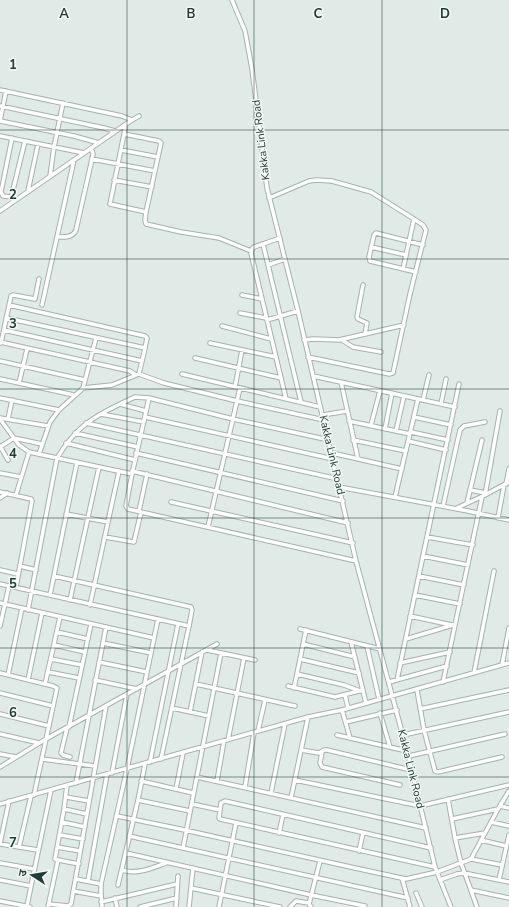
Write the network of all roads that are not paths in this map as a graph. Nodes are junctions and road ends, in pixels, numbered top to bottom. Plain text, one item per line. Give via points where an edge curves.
1 (232, 0) edge
2 (0, 90) edge
3 (6, 91) junction
4 (63, 103) junction
5 (1, 107) edge
6 (139, 116) dead end
7 (60, 118) junction
8 (132, 120) junction
9 (0, 121) edge
10 (126, 124) junction
11 (115, 131) junction
12 (57, 133) junction
13 (124, 134) junction
14 (0, 136) edge
15 (12, 138) junction
16 (25, 141) junction
17 (99, 143) junction
18 (38, 144) junction
19 (54, 147) junction
20 (91, 148) junction
21 (121, 150) junction
22 (84, 153) junction
23 (158, 157) junction
24 (92, 159) junction
25 (74, 160) junction
26 (118, 164) junction
27 (155, 171) junction
28 (50, 176) junction
29 (114, 180) junction
30 (152, 187) junction
31 (28, 191) junction
32 (11, 197) junction
33 (269, 198) junction
34 (8, 205) junction
35 (0, 211) edge
36 (146, 212) junction
37 (414, 219) junction
38 (57, 237) junction
39 (280, 238) junction
40 (409, 242) junction
41 (263, 244) junction
42 (423, 245) junction
43 (371, 247) junction
44 (251, 251) junction
45 (406, 255) junction
46 (285, 259) junction
47 (268, 265) junction
48 (403, 269) junction
49 (416, 272) junction
50 (40, 279) dead end
51 (363, 285) dead end
52 (242, 295) dead end
53 (262, 299) junction
54 (8, 305) junction
55 (42, 305) dead end
56 (298, 311) junction
57 (240, 312) dead end
58 (280, 316) junction
59 (6, 318) junction
60 (267, 319) junction
61 (404, 325) junction
62 (222, 326) dead end
63 (4, 330) junction
64 (365, 334) junction
65 (96, 338) junction
66 (271, 339) junction
67 (304, 340) junction
68 (342, 340) junction
69 (0, 343) edge
70 (210, 343) dead end
71 (27, 348) junction
72 (145, 348) junction
73 (93, 350) junction
74 (242, 350) junction
75 (381, 352) dead end
76 (276, 357) junction
77 (308, 357) junction
78 (195, 358) dead end
79 (0, 361) edge
80 (142, 361) junction
81 (90, 363) junction
82 (23, 366) junction
83 (238, 368) junction
84 (137, 374) junction
85 (182, 374) dead end
86 (429, 375) dead end
87 (313, 376) junction
88 (281, 378) junction
89 (0, 379) edge
90 (446, 379) dead end
91 (85, 380) junction
92 (341, 382) junction
93 (19, 383) junction
94 (459, 384) dead end
95 (235, 387) junction
96 (83, 388) junction
97 (240, 388) junction
98 (380, 391) junction
99 (392, 393) junction
100 (74, 395) junction
101 (404, 396) junction
102 (0, 398) edge
103 (149, 398) junction
104 (286, 399) junction
105 (418, 399) junction
106 (12, 400) junction
107 (423, 400) junction
108 (237, 401) junction
109 (301, 402) junction
110 (120, 404) junction
111 (440, 404) junction
112 (320, 407) junction
113 (454, 407) junction
114 (59, 410) junction
115 (146, 411) junction
116 (347, 411) junction
117 (500, 411) dead end
118 (100, 414) junction
119 (322, 416) junction
120 (145, 417) junction
121 (414, 417) junction
122 (0, 418) edge
123 (8, 419) junction
124 (233, 419) junction
125 (324, 420) junction
126 (349, 421) junction
127 (144, 422) junction
128 (484, 422) dead end
129 (86, 423) junction
130 (371, 425) junction
131 (451, 425) junction
132 (48, 426) junction
133 (385, 429) junction
134 (396, 431) junction
135 (75, 433) junction
136 (410, 433) junction
137 (141, 435) junction
138 (229, 436) junction
139 (14, 438) junction
140 (329, 440) junction
141 (354, 440) junction
142 (448, 440) junction
143 (482, 440) dead end
144 (408, 441) junction
145 (42, 444) junction
146 (66, 444) junction
147 (0, 446) edge
148 (138, 447) junction
149 (446, 450) junction
150 (406, 451) junction
151 (29, 452) junction
152 (332, 453) junction
153 (39, 454) junction
154 (136, 454) junction
155 (225, 454) junction
156 (57, 458) junction
157 (333, 459) junction
158 (358, 459) junction
159 (8, 460) dead end
160 (135, 460) junction
161 (77, 462) junction
162 (99, 467) junction
163 (402, 469) junction
164 (509, 469) edge
165 (119, 471) junction
166 (132, 472) junction
167 (0, 473) edge
168 (147, 474) junction
169 (220, 474) junction
170 (21, 477) junction
171 (338, 479) junction
172 (506, 484) edge
173 (339, 487) junction
174 (470, 490) junction
175 (0, 492) edge
176 (216, 492) junction
177 (6, 493) junction
178 (16, 495) junction
179 (484, 495) junction
180 (395, 497) junction
181 (0, 498) edge
182 (343, 501) junction
183 (170, 502) dead end
184 (467, 503) junction
185 (434, 505) junction
186 (443, 506) junction
187 (456, 508) junction
188 (212, 511) junction
189 (140, 512) junction
190 (479, 513) junction
191 (66, 514) junction
192 (88, 518) junction
193 (498, 518) junction
194 (509, 520) edge
195 (108, 522) junction
196 (348, 523) junction
197 (208, 528) junction
198 (105, 537) junction
199 (427, 537) junction
200 (352, 543) junction
201 (473, 545) junction
202 (423, 556) junction
203 (356, 561) junction
204 (468, 565) junction
205 (20, 566) junction
206 (0, 570) edge
207 (36, 570) junction
208 (494, 571) dead end
209 (18, 574) junction
210 (54, 576) junction
211 (419, 576) junction
212 (74, 580) junction
213 (0, 584) edge
214 (95, 585) junction
215 (464, 585) junction
216 (9, 586) junction
217 (16, 588) junction
218 (32, 591) junction
219 (50, 595) junction
220 (415, 595) junction
221 (70, 600) junction
222 (0, 604) edge
223 (460, 604) junction
224 (5, 605) junction
225 (90, 605) junction
226 (22, 608) junction
227 (28, 610) junction
228 (42, 613) junction
229 (410, 616) junction
230 (60, 617) junction
231 (158, 619) junction
232 (91, 624) junction
233 (178, 624) junction
234 (0, 626) edge
235 (189, 626) junction
236 (454, 626) junction
237 (106, 627) junction
238 (509, 628) edge
239 (300, 629) dead end
240 (306, 630) junction
241 (56, 632) junction
242 (508, 634) edge
243 (154, 638) junction
244 (88, 639) junction
245 (406, 639) junction
246 (351, 642) junction
247 (102, 643) junction
248 (217, 644) dead end
249 (303, 644) junction
250 (54, 645) junction
251 (367, 646) junction
252 (380, 649) junction
253 (507, 649) edge
254 (206, 650) junction
255 (85, 652) junction
256 (202, 652) junction
257 (450, 652) junction
258 (151, 654) junction
259 (221, 654) junction
260 (355, 657) junction
261 (244, 658) junction
262 (51, 659) junction
263 (300, 659) junction
264 (255, 660) dead end
265 (99, 662) junction
266 (181, 663) junction
267 (400, 663) junction
268 (509, 663) edge
269 (82, 665) junction
270 (502, 665) junction
271 (447, 666) junction
272 (169, 671) junction
273 (48, 672) junction
274 (147, 672) junction
275 (0, 673) edge
276 (359, 673) junction
277 (474, 673) junction
278 (297, 674) junction
279 (8, 675) junction
280 (79, 678) junction
281 (28, 680) junction
282 (95, 680) junction
283 (397, 680) junction
284 (389, 682) junction
285 (443, 682) junction
286 (45, 684) junction
287 (196, 684) junction
288 (144, 685) junction
289 (288, 686) dead end
290 (215, 688) junction
291 (294, 688) junction
292 (137, 689) junction
293 (417, 690) junction
294 (509, 690) edge
295 (361, 691) junction
296 (0, 693) edge
297 (127, 694) junction
298 (237, 694) junction
299 (344, 695) junction
300 (393, 695) junction
301 (379, 699) junction
302 (265, 700) junction
303 (366, 703) junction
304 (53, 706) junction
305 (106, 706) junction
306 (295, 706) dead end
307 (172, 708) junction
308 (348, 708) junction
309 (420, 709) junction
310 (342, 710) junction
311 (397, 710) junction
312 (190, 712) junction
313 (509, 712) edge
314 (380, 713) junction
315 (0, 714) edge
316 (88, 716) junction
317 (209, 716) junction
318 (308, 717) junction
319 (346, 722) junction
320 (285, 724) junction
321 (49, 726) junction
322 (68, 728) junction
323 (424, 730) junction
324 (256, 732) junction
325 (0, 734) edge
326 (505, 734) dead end
327 (337, 735) dead end
328 (404, 735) junction
329 (350, 738) junction
330 (46, 739) junction
331 (226, 741) junction
332 (39, 743) junction
333 (203, 747) junction
334 (390, 747) junction
335 (301, 750) junction
336 (408, 751) junction
337 (322, 752) junction
338 (429, 752) junction
339 (183, 753) junction
340 (0, 754) edge
341 (409, 756) junction
342 (70, 757) dead end
343 (502, 757) dead end
344 (16, 758) junction
345 (42, 759) junction
346 (161, 759) junction
347 (150, 762) junction
348 (79, 764) junction
349 (145, 764) junction
350 (95, 766) junction
351 (0, 767) edge
352 (127, 769) junction
353 (411, 770) junction
354 (112, 773) junction
355 (107, 774) junction
356 (197, 777) junction
357 (94, 778) junction
358 (294, 780) junction
359 (141, 781) junction
360 (217, 781) junction
361 (76, 783) junction
362 (67, 785) junction
363 (400, 785) dead end
364 (509, 785) edge
365 (245, 787) junction
366 (176, 788) junction
367 (51, 790) junction
368 (509, 791) edge
369 (194, 793) junction
370 (271, 793) junction
371 (32, 795) junction
372 (66, 797) junction
373 (291, 798) junction
374 (448, 799) junction
375 (138, 800) junction
376 (10, 801) junction
377 (90, 801) junction
378 (0, 804) edge
379 (192, 804) junction
380 (420, 806) junction
381 (499, 807) junction
382 (509, 808) edge
383 (64, 809) junction
384 (220, 810) junction
385 (190, 811) junction
386 (87, 814) junction
387 (283, 815) junction
388 (117, 816) junction
389 (133, 819) junction
390 (452, 819) junction
391 (62, 822) junction
392 (491, 822) junction
393 (236, 823) junction
394 (509, 826) edge
395 (85, 827) junction
396 (426, 828) junction
397 (187, 830) junction
398 (279, 833) junction
399 (363, 833) junction
400 (485, 833) junction
401 (60, 835) junction
402 (509, 835) edge
403 (129, 836) junction
404 (455, 838) junction
405 (83, 839) junction
406 (233, 840) junction
407 (481, 840) junction
408 (0, 844) edge
409 (506, 846) junction
410 (20, 847) junction
411 (57, 848) junction
412 (184, 848) junction
413 (431, 848) junction
414 (38, 850) junction
415 (80, 851) junction
416 (359, 851) junction
417 (126, 853) junction
418 (471, 858) junction
419 (229, 859) junction
420 (58, 860) junction
421 (320, 860) junction
422 (167, 862) junction
423 (0, 863) edge
424 (461, 863) junction
425 (78, 864) junction
426 (502, 864) junction
427 (435, 867) junction
428 (192, 868) junction
429 (34, 869) junction
430 (122, 870) junction
431 (437, 872) junction
432 (464, 873) junction
433 (178, 876) dead end
434 (226, 876) junction
435 (316, 878) junction
436 (402, 878) junction
437 (76, 879) junction
438 (0, 880) edge
439 (440, 880) junction
440 (499, 880) junction
441 (88, 881) junction
442 (509, 882) edge
443 (101, 884) junction
444 (177, 884) junction
445 (118, 885) dead end
446 (31, 886) junction
447 (191, 888) junction
448 (471, 890) junction
449 (73, 891) junction
450 (416, 892) dead end
451 (221, 894) junction
452 (311, 895) junction
453 (101, 896) junction
454 (115, 898) junction
455 (177, 898) junction
456 (408, 898) junction
457 (509, 898) edge
458 (0, 901) edge
459 (101, 902) junction
460 (15, 905) edge
461 (49, 905) edge
462 (310, 905) edge
463 (64, 906) edge
464 (28, 907) edge
465 (102, 907) edge
466 (117, 907) edge
467 (140, 907) edge
468 (176, 907) edge
469 (189, 907) edge
470 (219, 907) edge
471 (280, 907) edge
472 (290, 907) edge
473 (366, 907) edge
474 (410, 907) edge
475 (422, 907) edge
476 (451, 907) edge
477 (477, 907) edge

1 - 33 street, Kakka Link Road via 245,31 252,68
2 - 3 street
3 - 4 street
3 - 5 street
4 - 7 street
4 - 8 street
5 - 7 street
5 - 9 street
6 - 8 street
7 - 11 street
7 - 12 street
8 - 10 street
9 - 12 street
10 - 11 street
10 - 13 street
11 - 17 street
12 - 17 street
12 - 19 street
13 - 21 street
13 - 23 street via 160,142
14 - 15 street
15 - 16 street
15 - 32 street via 1,192 3,196
16 - 18 street
16 - 32 street
17 - 20 street
18 - 19 street
18 - 31 street
19 - 22 street
19 - 28 street
20 - 22 street
20 - 24 street
21 - 23 street
21 - 26 street
22 - 25 street
23 - 27 street
24 - 26 street
24 - 38 street via 75,233
25 - 28 street
25 - 38 street
26 - 27 street
26 - 29 street
27 - 30 street
28 - 31 street
29 - 30 street
29 - 36 street via 110,204
30 - 36 street
31 - 34 street
32 - 34 street
33 - 37 street via 309,181 332,181 368,191
33 - 39 street, Kakka Link Road
34 - 35 street
36 - 44 street via 145,223 149,226 220,238
37 - 40 street
37 - 42 street via 424,225 426,230
38 - 55 street
39 - 41 street
39 - 46 street, Kakka Link Road
40 - 42 street
40 - 43 street via 375,233
40 - 45 street
41 - 44 street
41 - 47 street
42 - 49 street
43 - 45 street
43 - 48 street via 370,261
44 - 53 street
45 - 48 street
46 - 47 street
46 - 56 street, Kakka Link Road
47 - 58 street
48 - 49 street
49 - 61 street
50 - 54 street via 35,299 13,294
51 - 64 street via 357,316 367,323
52 - 53 street
53 - 60 street
54 - 59 street
54 - 72 street via 146,336
56 - 58 street
56 - 67 street, Kakka Link Road
57 - 60 street
58 - 60 street
58 - 109 street
59 - 63 street
59 - 65 street
60 - 66 street
61 - 64 street
61 - 77 street via 392,374
62 - 66 street
63 - 69 street
63 - 73 street
64 - 68 street
65 - 72 street
65 - 73 street
66 - 76 street
67 - 68 street
67 - 77 street, Kakka Link Road
68 - 75 street via 353,347
69 - 71 street
70 - 74 street
71 - 81 street
71 - 82 street
72 - 80 street
73 - 80 street
73 - 81 street
74 - 76 street
74 - 83 street
76 - 88 street
77 - 87 street, Kakka Link Road
78 - 83 street
79 - 82 street
80 - 84 street
81 - 84 street
81 - 91 street
82 - 91 street
82 - 93 street
83 - 88 street
83 - 95 street
84 - 96 street via 112,385
84 - 108 street
85 - 95 street
86 - 107 street
87 - 92 street
87 - 112 street, Kakka Link Road
88 - 104 street
89 - 93 street
90 - 111 street
91 - 96 street
92 - 98 street
92 - 116 street
93 - 100 street
94 - 113 street
95 - 97 street
96 - 100 street
97 - 104 street
97 - 108 street
98 - 99 street
98 - 130 street
99 - 101 street
99 - 133 street
100 - 114 street
101 - 105 street
101 - 134 street
102 - 106 street
103 - 110 street via 135,397
103 - 115 street
103 - 124 street
104 - 109 street
105 - 107 street
105 - 121 street
106 - 114 street
106 - 123 street
107 - 111 street
108 - 124 street
108 - 125 street
109 - 112 street
110 - 115 street
110 - 118 street
111 - 113 street
112 - 119 street, Kakka Link Road
113 - 131 street
114 - 132 street
115 - 120 street
116 - 119 street
116 - 126 street
117 - 179 street
118 - 127 street
118 - 129 street
119 - 125 street, Kakka Link Road
120 - 127 street
120 - 138 street
121 - 131 street
121 - 136 street
122 - 123 street
122 - 139 street
123 - 132 street
124 - 138 street
124 - 140 street
125 - 140 street, Kakka Link Road
126 - 130 street
126 - 141 street
127 - 137 street
128 - 186 street via 464,426 460,430
129 - 135 street
129 - 137 street
130 - 133 street
131 - 142 street
132 - 145 street
133 - 134 street
134 - 136 street
135 - 146 street
135 - 148 street
136 - 142 street
136 - 144 street
137 - 148 street
137 - 155 street
138 - 155 street
138 - 157 street
139 - 145 street
139 - 147 street
139 - 151 street
140 - 152 street, Kakka Link Road
141 - 150 street
141 - 158 street
142 - 149 street
143 - 174 street
144 - 149 street
144 - 150 street
145 - 153 street
146 - 156 street
146 - 160 street
147 - 159 street
148 - 154 street
149 - 185 street
150 - 163 street
151 - 153 street
151 - 170 street
152 - 157 street, Kakka Link Road
152 - 158 street
153 - 156 street
154 - 160 street
154 - 169 street
155 - 169 street
155 - 171 street
156 - 161 street
156 - 207 street
157 - 171 street, Kakka Link Road
158 - 163 street
160 - 166 street
161 - 162 street
161 - 191 street
162 - 165 street
162 - 192 street
163 - 180 street
164 - 172 street
165 - 166 street
165 - 195 street
166 - 168 street
166 - 189 street via 126,506
167 - 170 street
168 - 176 street
168 - 189 street
169 - 176 street
169 - 182 street
170 - 178 street
171 - 173 street, Kakka Link Road
172 - 179 street
172 - 193 street
173 - 180 street
173 - 182 street, Kakka Link Road
174 - 179 street
174 - 184 street
175 - 177 street
176 - 188 street
176 - 196 street
177 - 178 street
177 - 181 street
178 - 205 street via 32,501
179 - 184 street
179 - 190 street
180 - 185 street
182 - 196 street, Kakka Link Road
183 - 188 street
184 - 187 street
185 - 186 street
185 - 199 street
186 - 187 street
187 - 190 street
188 - 197 street
188 - 200 street
189 - 197 street
189 - 198 street via 134,542
190 - 193 street
190 - 201 street
191 - 192 street
191 - 210 street
192 - 195 street
192 - 212 street
193 - 194 street
195 - 198 street
196 - 200 street, Kakka Link Road
197 - 203 street
198 - 214 street
199 - 201 street
199 - 202 street
200 - 203 street, Kakka Link Road
201 - 204 street
202 - 204 street
202 - 211 street
203 - 252 street, Kakka Link Road
204 - 215 street
205 - 207 street
205 - 209 street
206 - 209 street
207 - 218 street
208 - 277 street
209 - 217 street
210 - 212 street
210 - 219 street
211 - 215 street
211 - 220 street
212 - 214 street
212 - 221 street
213 - 216 street
214 - 225 street
214 - 235 street via 191,607
215 - 223 street
216 - 217 street
216 - 224 street
217 - 218 street
218 - 219 street
218 - 227 street
219 - 221 street
220 - 223 street
220 - 229 street
221 - 225 street
222 - 224 street
223 - 236 street
224 - 226 street
224 - 234 street
225 - 231 street
226 - 227 street
226 - 279 street
227 - 228 street
228 - 230 street
228 - 281 street
229 - 236 street
229 - 245 street
230 - 232 street
230 - 241 street
231 - 233 street
231 - 243 street
232 - 237 street
232 - 244 street
233 - 235 street
233 - 272 street
235 - 266 street
236 - 245 street
236 - 257 street
237 - 243 street
237 - 247 street
238 - 242 street
239 - 240 street
240 - 246 street
240 - 249 street
241 - 244 street
241 - 250 street
242 - 253 street
243 - 258 street
244 - 255 street
245 - 267 street
246 - 251 street
246 - 260 street
247 - 258 street
247 - 265 street
248 - 254 street
249 - 260 street
249 - 263 street
250 - 255 street
250 - 262 street
251 - 252 street
251 - 301 street
252 - 284 street, Kakka Link Road
253 - 270 street
254 - 256 street
254 - 259 street
255 - 269 street
256 - 266 street
256 - 287 street
257 - 267 street
257 - 271 street
258 - 274 street
259 - 261 street
259 - 290 street
260 - 276 street
261 - 264 street
261 - 298 street
262 - 269 street
262 - 273 street
263 - 276 street
263 - 278 street
265 - 274 street
265 - 282 street
266 - 272 street
266 - 307 street
267 - 283 street
268 - 270 street
269 - 280 street
270 - 277 street
271 - 283 street
271 - 285 street
272 - 288 street
272 - 347 street
273 - 280 street
273 - 286 street
274 - 288 street
275 - 279 street
276 - 295 street
277 - 285 street
278 - 291 street
278 - 295 street
279 - 281 street
280 - 322 street
281 - 286 street
282 - 292 street
282 - 316 street
283 - 284 street
284 - 300 street, Kakka Link Road
285 - 293 street
286 - 304 street via 57,688
287 - 290 street
287 - 312 street
288 - 292 street
288 - 352 street
289 - 291 street
290 - 298 street
290 - 317 street
291 - 299 street via 332,697
292 - 297 street
293 - 300 street
293 - 309 street
294 - 309 street
295 - 299 street
295 - 303 street
296 - 304 street
297 - 305 street
297 - 354 street
298 - 302 street
298 - 331 street
299 - 308 street
300 - 301 street
300 - 311 street, Kakka Link Road
301 - 303 street
302 - 306 street
302 - 324 street
303 - 308 street
304 - 321 street
305 - 316 street
305 - 350 street
307 - 312 street
307 - 346 street
308 - 310 street
309 - 323 street
310 - 318 street
310 - 319 street
311 - 314 street
311 - 328 street, Kakka Link Road
312 - 317 street
313 - 323 street
314 - 319 street
314 - 334 street
315 - 321 street
316 - 322 street
316 - 348 street
317 - 333 street
318 - 320 street
318 - 335 street
319 - 329 street
320 - 324 street
320 - 370 street
321 - 330 street
322 - 330 street
322 - 342 street via 62,753
323 - 328 street
323 - 338 street
324 - 331 street
324 - 365 street
325 - 332 street
326 - 338 street
327 - 329 street
328 - 336 street, Kakka Link Road
329 - 334 street
330 - 332 street
330 - 345 street
331 - 333 street
331 - 360 street
332 - 344 street
333 - 339 street
333 - 356 street
334 - 336 street
335 - 337 street
335 - 358 street
336 - 341 street, Kakka Link Road
337 - 353 street via 327,750
337 - 363 street via 322,767
338 - 341 street
338 - 343 street via 434,770 437,772
339 - 346 street
339 - 366 street
340 - 344 street
341 - 353 street, Kakka Link Road
344 - 351 street
345 - 348 street
345 - 371 street
346 - 347 street
347 - 349 street
348 - 350 street
348 - 361 street
349 - 352 street
349 - 359 street
350 - 357 street
352 - 354 street
352 - 388 street
353 - 380 street, Kakka Link Road
354 - 355 street
355 - 357 street
355 - 441 street
356 - 360 street
356 - 369 street
357 - 361 street
357 - 377 street
358 - 373 street
358 - 380 street
359 - 366 street
359 - 375 street
360 - 365 street
361 - 362 street
362 - 367 street
362 - 372 street
364 - 374 street
365 - 370 street
366 - 369 street
367 - 371 street
367 - 414 street
368 - 381 street
369 - 379 street
370 - 373 street
371 - 376 street
371 - 410 street
372 - 377 street
372 - 383 street
373 - 396 street
374 - 380 street
374 - 390 street
375 - 385 street
375 - 389 street
376 - 378 street
376 - 408 street
377 - 386 street
379 - 384 street
379 - 385 street
380 - 396 street, Kakka Link Road
381 - 382 street
381 - 390 street
381 - 392 street
383 - 386 street
383 - 391 street
384 - 387 street via 222,802 225,801
384 - 393 street via 219,819
385 - 397 street
386 - 395 street
387 - 398 street
387 - 399 street
388 - 389 street
388 - 443 street
389 - 397 street
389 - 403 street
390 - 404 street
391 - 395 street
391 - 401 street
392 - 394 street
392 - 400 street
393 - 398 street
393 - 406 street
395 - 405 street
396 - 413 street, Kakka Link Road
397 - 406 street
397 - 412 street
398 - 416 street
399 - 413 street
399 - 416 street
400 - 404 street
400 - 407 street
401 - 405 street
401 - 411 street
402 - 409 street
403 - 412 street
403 - 417 street
404 - 424 street
405 - 415 street
406 - 419 street
406 - 421 street
407 - 409 street
407 - 418 street
408 - 410 street
409 - 426 street
410 - 414 street
411 - 415 street
411 - 420 street via 55,859
412 - 419 street
413 - 427 street, Kakka Link Road
414 - 429 street
415 - 425 street
416 - 427 street
417 - 422 street
417 - 430 street
418 - 424 street
418 - 426 street
419 - 434 street
419 - 435 street
420 - 425 street
420 - 461 street
421 - 435 street
421 - 436 street
422 - 428 street
422 - 430 street via 131,873
423 - 429 street
424 - 431 street
424 - 432 street
425 - 437 street
426 - 440 street
427 - 431 street, Kakka Link Road
428 - 434 street
428 - 447 street
429 - 446 street
430 - 445 street
431 - 436 street
431 - 439 street, Kakka Link Road
432 - 439 street
432 - 440 street
432 - 448 street
433 - 444 street
434 - 451 street
434 - 452 street
435 - 452 street
435 - 456 street
436 - 456 street
437 - 441 street
437 - 449 street
438 - 446 street
439 - 476 street, Kakka Link Road
440 - 442 street
441 - 443 street
443 - 453 street
444 - 454 street
444 - 455 street
446 - 464 street
447 - 451 street
447 - 469 street
448 - 457 street
448 - 477 street
449 - 453 street
449 - 463 street via 70,905
450 - 475 street
451 - 470 street
451 - 471 street
452 - 462 street
452 - 473 street
453 - 459 street
454 - 459 street
454 - 466 street
455 - 467 street
455 - 468 street
456 - 474 street
458 - 460 street
459 - 465 street
460 - 464 street
461 - 463 street
462 - 472 street via 295,902

